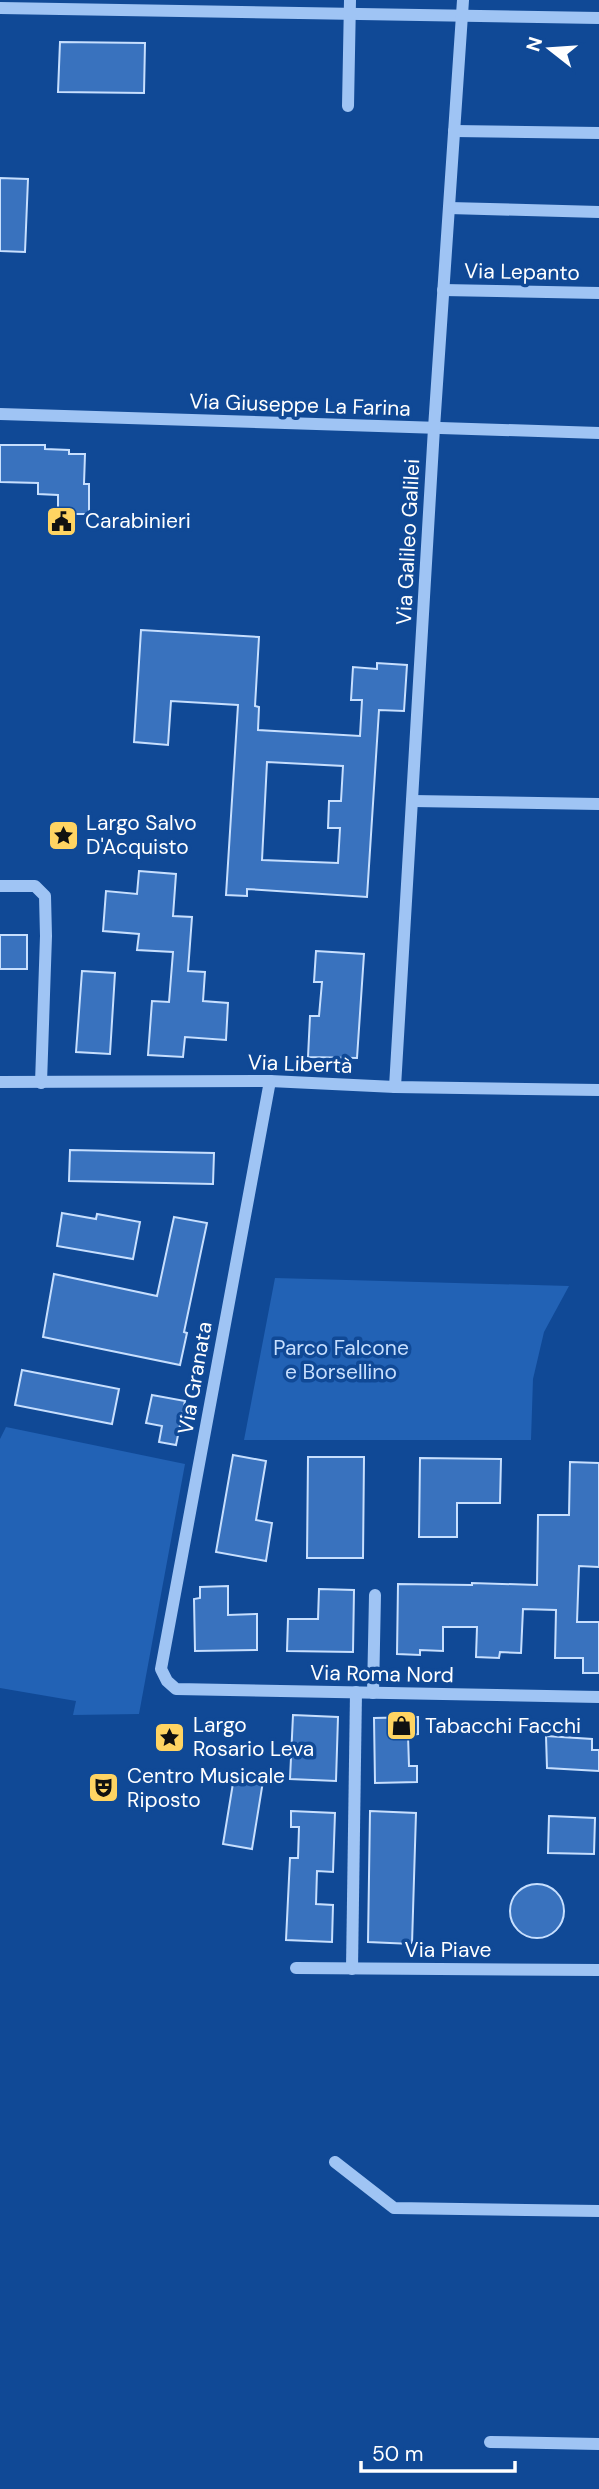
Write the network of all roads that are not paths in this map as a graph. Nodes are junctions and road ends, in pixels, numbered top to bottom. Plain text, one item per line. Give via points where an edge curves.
1 (350, 0) edge
2 (463, 0) edge
3 (0, 8) edge
4 (349, 15) junction
5 (462, 17) junction
6 (599, 18) edge
7 (348, 106) dead end
8 (454, 131) junction
9 (599, 133) edge
10 (449, 208) junction
11 (599, 212) edge
12 (443, 290) junction
13 (599, 293) edge
14 (0, 414) edge
15 (434, 428) junction
16 (599, 433) edge
17 (412, 802) junction
18 (599, 804) edge
19 (0, 886) edge
20 (0, 1082) edge
21 (270, 1082) junction
22 (41, 1083) junction
23 (395, 1087) junction
24 (599, 1090) edge
25 (376, 1595) dead end
26 (167, 1681) joint
27 (356, 1692) junction
28 (373, 1693) junction
29 (599, 1697) edge
30 (296, 1968) dead end
31 (352, 1969) junction
32 (599, 1970) edge
33 (335, 2162) dead end
34 (599, 2211) edge
35 (490, 2442) dead end
36 (599, 2444) edge

1 - 4 street
2 - 5 street, Via Galileo Galilei
3 - 4 street
4 - 5 street
4 - 7 street
5 - 6 street
5 - 8 street, Via Galileo Galilei
8 - 9 street
8 - 10 street, Via Galileo Galilei
10 - 11 street
10 - 12 street, Via Galileo Galilei
12 - 13 street, Via Lepanto
12 - 15 street, Via Galileo Galilei
14 - 15 street, Via Giuseppe La Farina
15 - 16 street, Via Giuseppe La Farina
15 - 17 street, Via Galileo Galilei
17 - 18 street
17 - 23 street, Via Galileo Galilei
19 - 22 street via 35,886 45,896
20 - 22 street, Via Libertà
21 - 22 street, Via Libertà
21 - 23 street, Via Libertà
21 - 26 street, Via Granata via 161,1669
23 - 24 street, Via Libertà
25 - 28 street
26 - 27 street, Via Roma Nord via 176,1689
27 - 28 street, Via Roma Nord
27 - 31 street
28 - 29 street, Via Roma Nord
30 - 31 street, Via Piave
31 - 32 street, Via Piave
33 - 34 street via 394,2208
35 - 36 street

